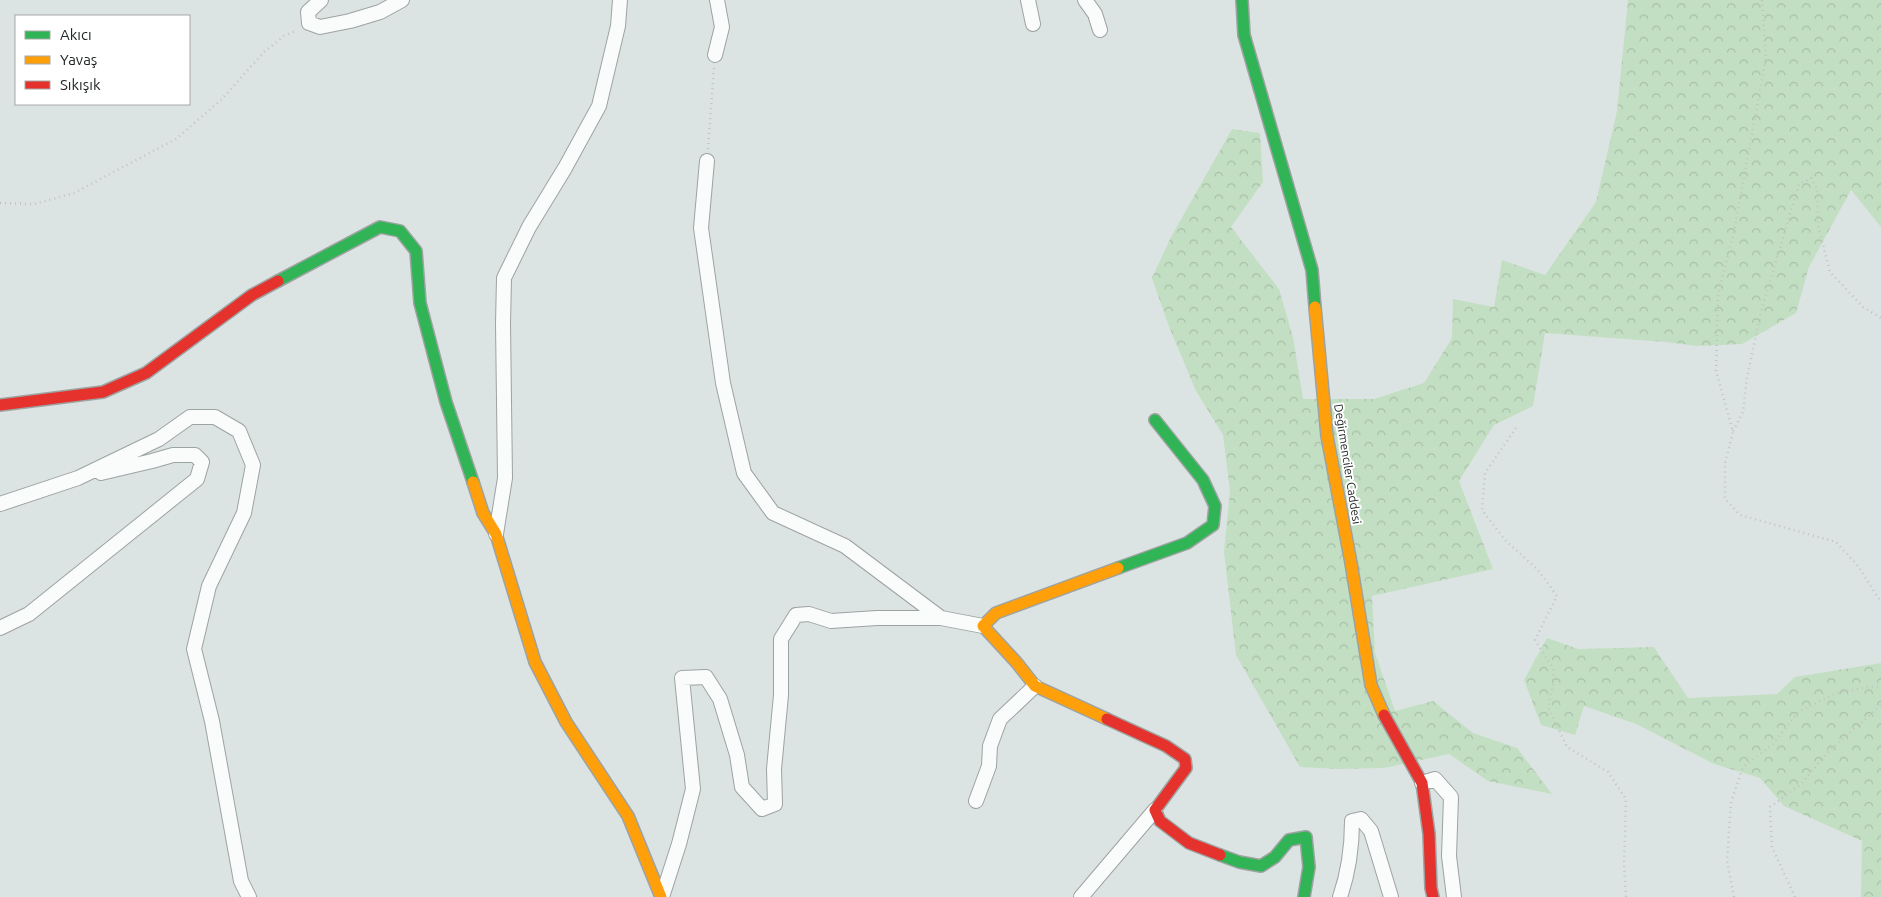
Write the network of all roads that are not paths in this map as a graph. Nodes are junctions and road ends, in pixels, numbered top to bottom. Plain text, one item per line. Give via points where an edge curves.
1 (320, 0) edge
2 (402, 0) edge
3 (620, 0) edge
4 (717, 0) edge
5 (1028, 0) edge
6 (1085, 0) edge
7 (1236, 0) edge
8 (1242, 0) edge
9 (1033, 24) dead end
10 (1100, 30) dead end
11 (1244, 35) junction
12 (715, 55) road end
13 (707, 161) road end
14 (0, 405) edge
15 (1155, 420) dead end
16 (78, 478) junction
17 (0, 504) edge
18 (496, 534) junction
19 (942, 618) junction
20 (983, 626) junction
21 (0, 628) edge
22 (1035, 686) junction
23 (1422, 783) junction
24 (976, 801) dead end
25 (1155, 810) junction
26 (1348, 873) junction
27 (248, 897) edge
28 (662, 897) edge
29 (1081, 897) edge
30 (1304, 897) edge
31 (1340, 897) edge
32 (1351, 897) edge
33 (1391, 897) edge
34 (1433, 897) edge
35 (1454, 897) edge

1 - 2 street via 308,12 309,23 320,27 380,12
3 - 18 street via 618,26 599,106 529,227 504,278 505,478
4 - 12 street via 722,27
5 - 9 street
6 - 10 street via 1096,14
7 - 11 street
8 - 11 street, Değirmenciler Caddesi
11 - 23 street, Değirmenciler Caddesi via 1312,270 1327,436 1371,685 1380,709
13 - 19 street via 701,228 724,383 744,473 773,512 845,546
14 - 18 street via 103,392 146,373 252,295 380,227 400,231 416,251 420,303 446,402 483,513
15 - 20 street via 1203,480 1215,506 1213,525 1187,543 996,613
16 - 17 street
16 - 21 street via 173,454 196,455 202,462 197,479 29,614
16 - 27 street via 159,439 190,418 214,417 239,431 253,465 244,513 209,586 194,650 212,721 241,881
18 - 28 street via 535,662 566,722 628,816
19 - 20 street
19 - 28 street via 831,621 809,614 796,615 781,639 775,804 762,809 742,788 720,699 710,682 706,677 682,678 693,789
20 - 22 street
22 - 24 street via 1000,719 990,746 989,766
22 - 25 street via 1166,746 1185,759 1186,768
23 - 34 street, Değirmenciler Caddesi
23 - 35 street via 1435,779 1451,797 1449,856
25 - 29 street
25 - 30 street via 1160,821 1189,843 1261,866 1275,857 1289,840 1306,837 1309,880
26 - 31 street
26 - 32 street
26 - 33 street via 1352,821 1361,819 1371,831

